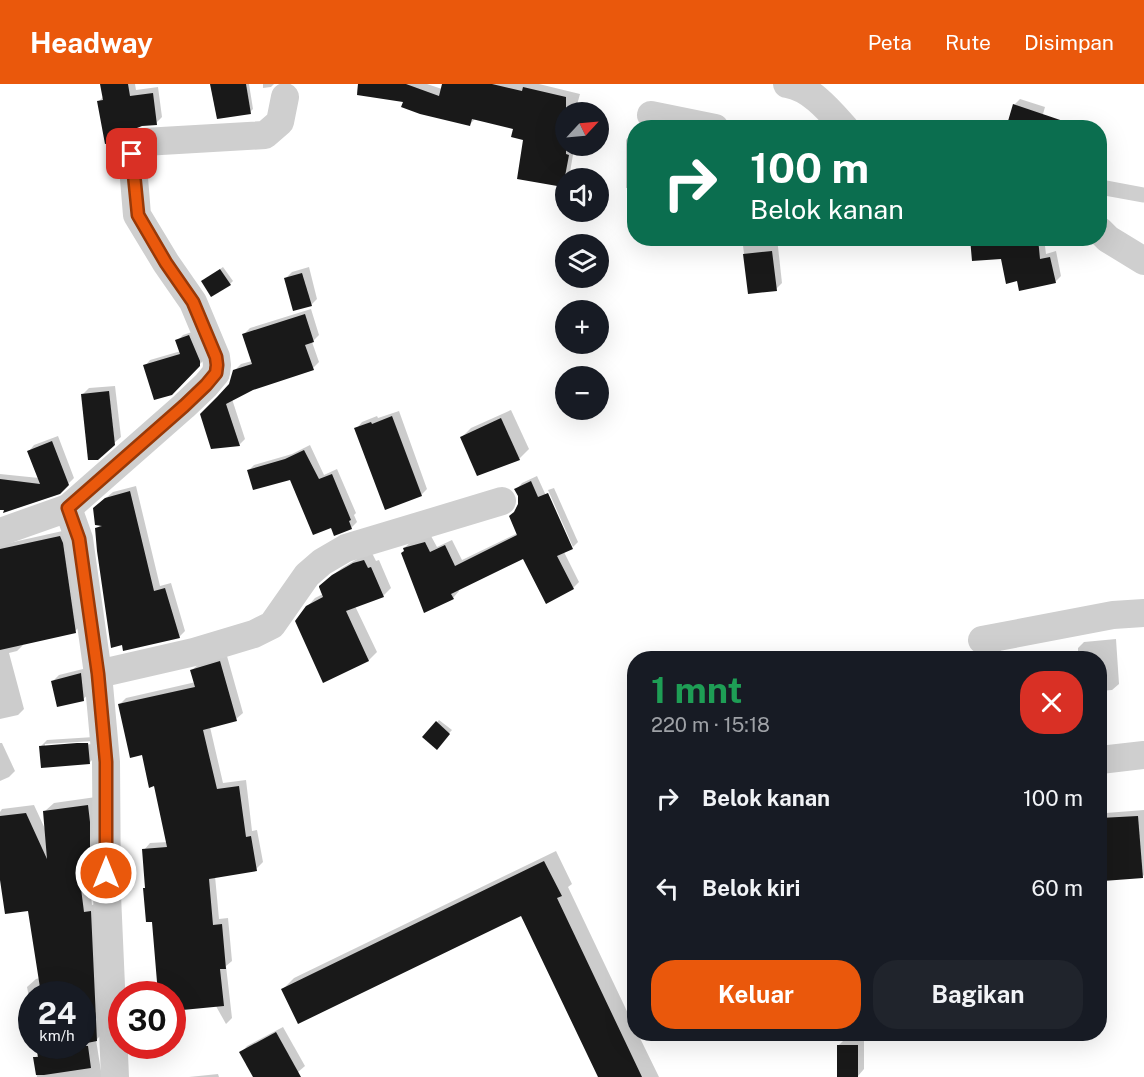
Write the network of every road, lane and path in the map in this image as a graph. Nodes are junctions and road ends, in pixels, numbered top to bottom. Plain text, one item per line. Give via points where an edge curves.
1 (787, 84) edge
2 (285, 97) dead end
3 (651, 115) dead end
4 (676, 120) edge
5 (838, 120) edge
6 (1107, 188) edge
7 (1144, 195) edge
8 (1107, 238) edge
9 (1144, 261) edge
10 (502, 501) dead end
11 (68, 508) junction
12 (0, 532) edge
13 (1144, 613) edge
14 (982, 640) dead end
15 (98, 674) junction
16 (1144, 755) edge
17 (1107, 759) edge
18 (115, 1077) edge

1 - 5 street via 802,89
2 - 11 street via 279,122 266,135 144,142 132,154 138,215 193,302 216,357 216,373
3 - 4 street
6 - 7 lane
8 - 9 street
10 - 15 street via 346,548 307,575 272,625 254,633 194,652
11 - 12 street
11 - 15 street via 79,539
13 - 14 street via 1113,615
15 - 18 street via 106,762
16 - 17 street

